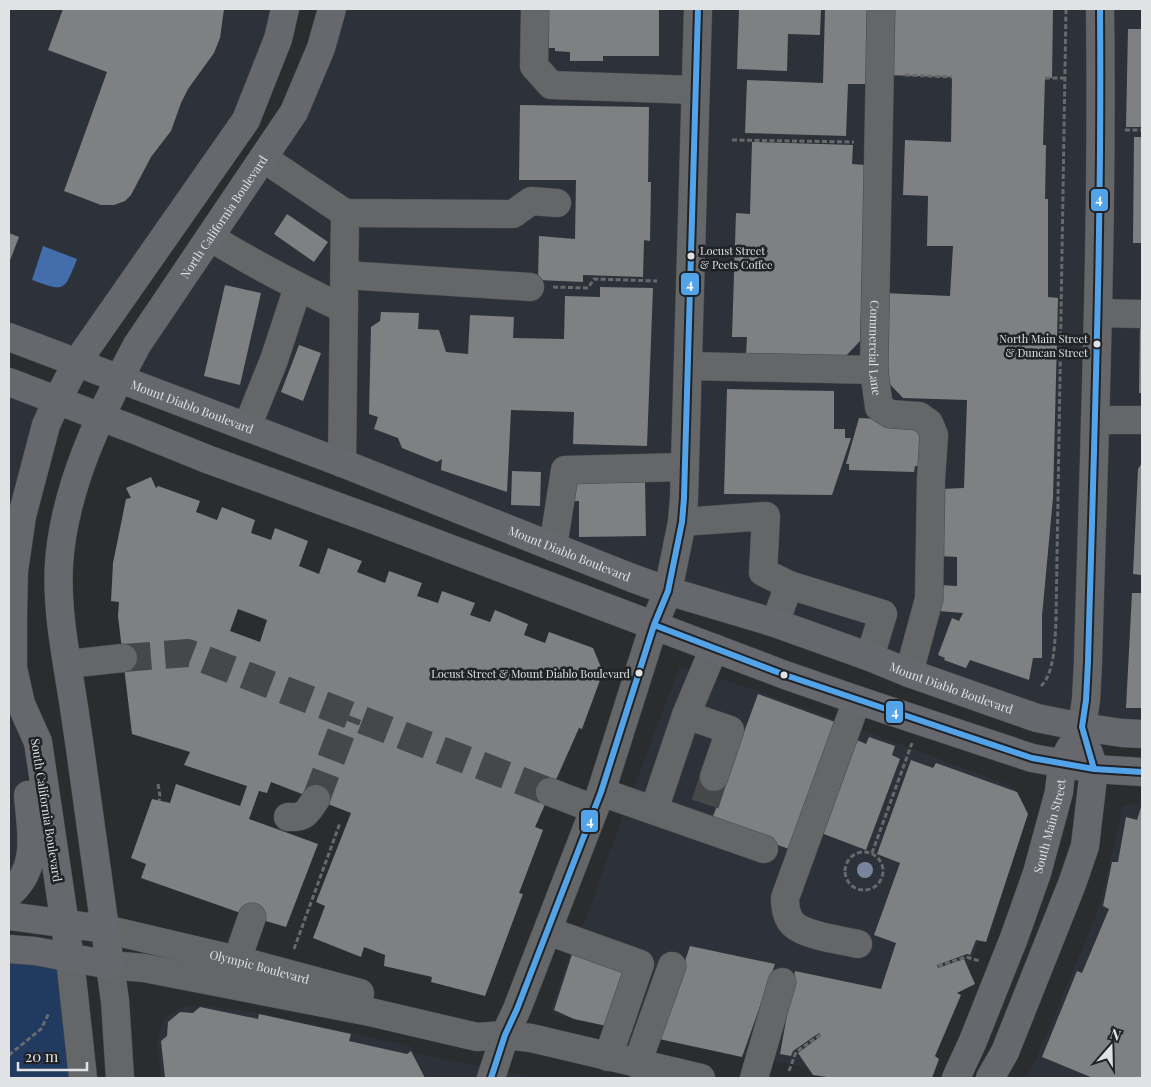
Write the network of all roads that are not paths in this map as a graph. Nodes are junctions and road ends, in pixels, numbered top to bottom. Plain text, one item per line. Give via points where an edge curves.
1 (285, 9) edge
2 (332, 9) edge
3 (535, 9) edge
4 (698, 9) edge
5 (881, 9) edge
6 (1100, 9) edge
7 (695, 90) junction
8 (263, 158) junction
9 (557, 203) dead end
10 (345, 213) junction
11 (210, 237) junction
12 (344, 276) junction
13 (298, 287) junction
14 (530, 287) road end
15 (344, 309) junction
16 (1098, 313) junction
17 (1142, 314) edge
18 (9, 336) edge
19 (77, 362) junction
20 (688, 366) junction
21 (874, 370) junction
22 (119, 378) junction
23 (9, 382) edge
24 (57, 401) junction
25 (101, 417) junction
26 (1095, 420) junction
27 (1142, 420) edge
28 (247, 428) junction
29 (342, 463) junction
30 (685, 467) junction
31 (682, 522) junction
32 (553, 547) junction
33 (11, 571) edge
34 (789, 584) junction
35 (668, 591) junction
36 (775, 623) junction
37 (654, 625) junction
38 (714, 648) junction
39 (870, 657) junction
40 (123, 658) tunnel mouth
41 (68, 664) junction
42 (909, 673) junction
43 (856, 700) junction
44 (21, 704) junction
45 (686, 716) junction
46 (1082, 727) junction
47 (1142, 734) edge
48 (1062, 764) junction
49 (1094, 769) junction
50 (1142, 772) edge
51 (714, 777) tunnel mouth
52 (550, 792) tunnel mouth
53 (316, 799) tunnel mouth
54 (598, 800) junction
55 (654, 810) junction
56 (288, 817) dead end
57 (764, 849) dead end
58 (9, 894) edge
59 (9, 916) edge
60 (252, 917) dead end
61 (65, 923) junction
62 (105, 929) junction
63 (548, 931) junction
64 (858, 944) dead end
65 (9, 949) edge
66 (70, 959) junction
67 (238, 960) junction
68 (110, 964) junction
69 (672, 966) dead end
70 (782, 982) dead end
71 (505, 1035) junction
72 (608, 1057) junction
73 (637, 1064) junction
74 (668, 1075) edge
75 (83, 1078) edge
76 (120, 1078) edge
77 (491, 1078) edge
78 (701, 1078) edge
79 (754, 1078) edge
80 (956, 1078) edge
81 (990, 1078) edge

1 - 19 main road via 278,39 246,120
2 - 8 main road, North California Boulevard via 321,48 294,112
3 - 7 street via 534,66 551,84
4 - 7 street
5 - 21 street, Commercial Lane
6 - 16 street via 1102,130
7 - 20 street
8 - 10 street
8 - 11 main road, North California Boulevard
9 - 10 street via 532,201 514,214
10 - 12 street
11 - 13 street
11 - 22 main road, North California Boulevard via 137,345
12 - 14 street
12 - 15 street
13 - 15 street
13 - 28 street
15 - 29 street
16 - 17 street
16 - 26 street
18 - 19 main road, Mount Diablo Boulevard
19 - 22 main road, Mount Diablo Boulevard
19 - 24 main road
20 - 21 street via 822,363
20 - 30 street
21 - 42 street, Commercial Lane via 879,407 890,414 919,416 930,423 934,435 929,598
22 - 25 main road, North California Boulevard
22 - 28 main road, Mount Diablo Boulevard
23 - 24 main road
24 - 25 main road
24 - 33 main road, South California Boulevard via 46,425 26,498
25 - 37 main road via 207,460
25 - 41 main road via 67,513 60,564 59,612
26 - 27 street
26 - 46 street via 1088,662
28 - 29 main road, Mount Diablo Boulevard
29 - 32 main road, Mount Diablo Boulevard
30 - 31 street
30 - 32 street via 565,470
31 - 34 street via 766,516 763,572
31 - 35 street
32 - 35 main road, Mount Diablo Boulevard
33 - 44 main road, South California Boulevard via 13,668
34 - 36 street
34 - 39 street via 883,614
35 - 36 main road, Mount Diablo Boulevard
35 - 37 street
36 - 39 main road, Mount Diablo Boulevard
37 - 38 main road
37 - 54 street
38 - 43 main road
38 - 45 street
39 - 42 main road, Mount Diablo Boulevard
40 - 41 street
41 - 62 main road
42 - 46 main road, Mount Diablo Boulevard via 1037,718
43 - 48 main road via 1032,758
43 - 64 street via 785,898 785,911 793,924 805,932
44 - 58 main road via 32,850 22,882
44 - 61 main road, South California Boulevard via 38,742
45 - 51 street via 730,730
45 - 55 street
46 - 47 main road, Mount Diablo Boulevard
46 - 48 main road, South Main Street
46 - 49 main road
48 - 49 main road
48 - 80 main road, South Main Street via 1059,792 1037,873 1011,946
49 - 50 main road
49 - 81 main road via 1084,846 1072,884 1004,1052
52 - 54 street
53 - 56 street via 307,813
54 - 55 street
54 - 63 street
55 - 57 street via 701,815
59 - 61 main road, Olympic Boulevard
60 - 67 street
61 - 62 main road, Olympic Boulevard
61 - 66 main road, South California Boulevard
62 - 67 street, Olympic Boulevard
62 - 68 main road
63 - 71 street
63 - 72 street via 640,964
65 - 66 main road, Olympic Boulevard
66 - 68 main road, Olympic Boulevard
66 - 75 street, South California Boulevard
67 - 71 street, Olympic Boulevard via 481,1022
68 - 71 street, Olympic Boulevard via 350,1008 477,1037
68 - 76 street
69 - 73 street
70 - 79 street
71 - 72 street, Olympic Boulevard
71 - 77 street
72 - 73 street, Olympic Boulevard
73 - 74 street, Olympic Boulevard
74 - 78 street, Olympic Boulevard

